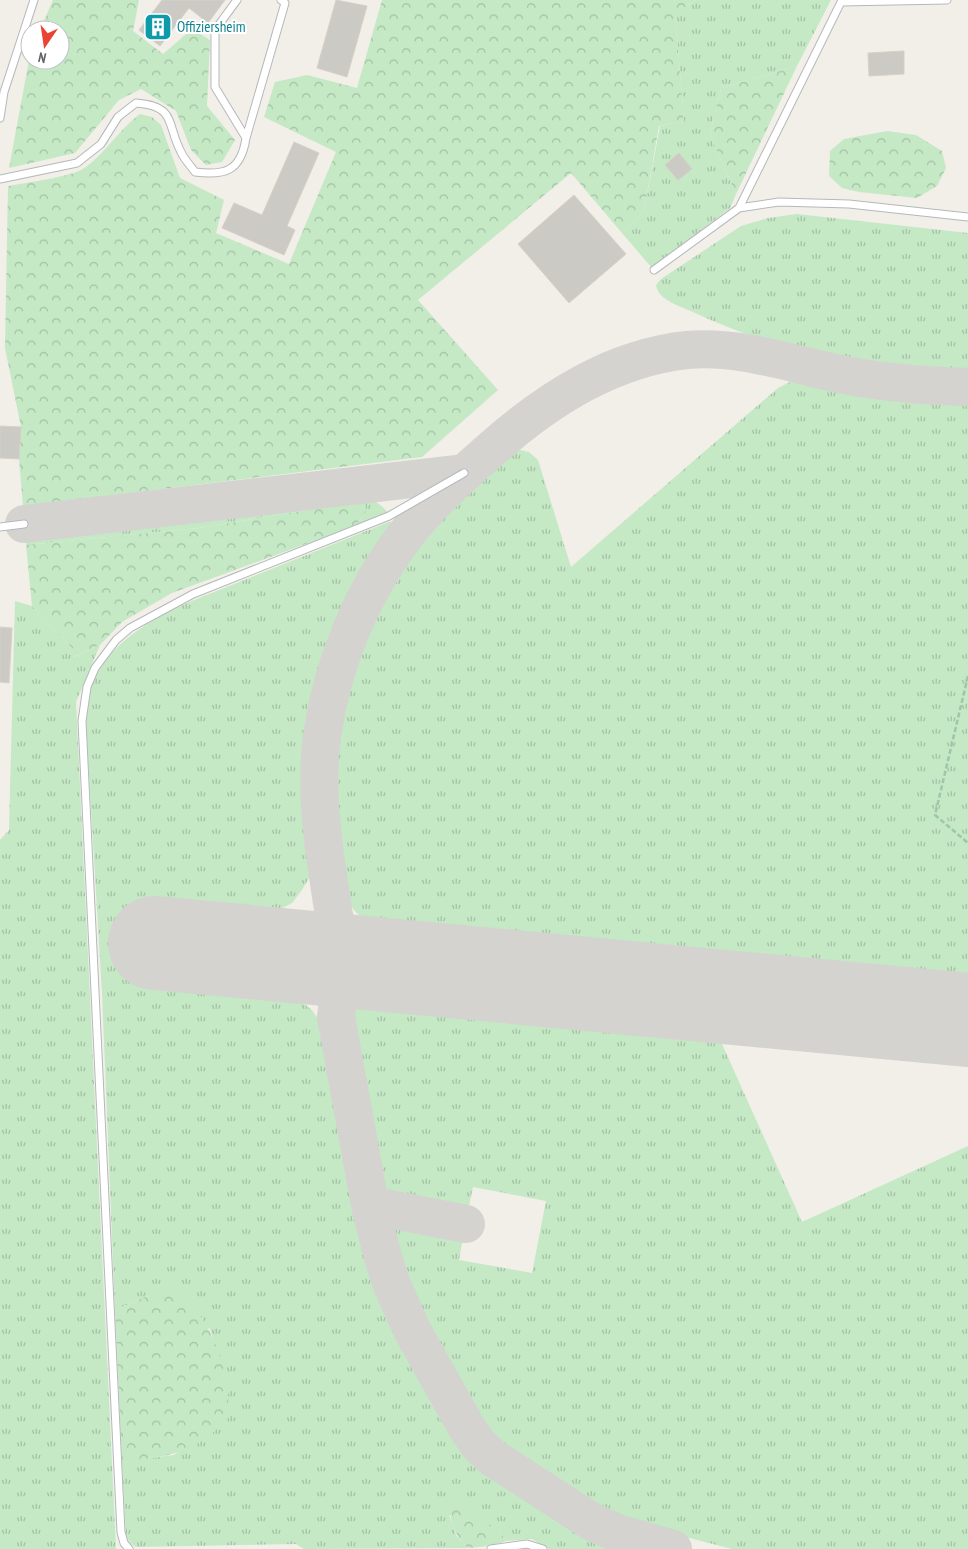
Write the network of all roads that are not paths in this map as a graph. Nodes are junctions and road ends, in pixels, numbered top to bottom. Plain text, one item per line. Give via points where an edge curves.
1 (34, 0) edge
2 (237, 0) edge
3 (281, 0) edge
4 (947, 0) edge
5 (0, 118) edge
6 (246, 138) junction
7 (0, 179) edge
8 (739, 208) junction
9 (968, 217) edge
10 (654, 270) dead end
11 (464, 473) dead end
12 (24, 524) dead end
13 (0, 526) edge
14 (129, 1549) edge
15 (490, 1549) edge
16 (543, 1549) edge

1 - 5 lane via 4,92
2 - 6 lane via 215,30 215,87
3 - 6 lane via 286,3
4 - 8 lane via 841,2
6 - 7 lane via 243,155 231,169 214,174 195,172 180,152 168,116 154,104 136,103 118,117 101,144 77,163
8 - 9 lane via 778,202 849,204
8 - 10 lane
11 - 14 lane via 390,516 193,594 148,617 130,628 110,647 95,668 87,687 82,721 121,1532
12 - 13 lane
15 - 16 lane via 527,1544

